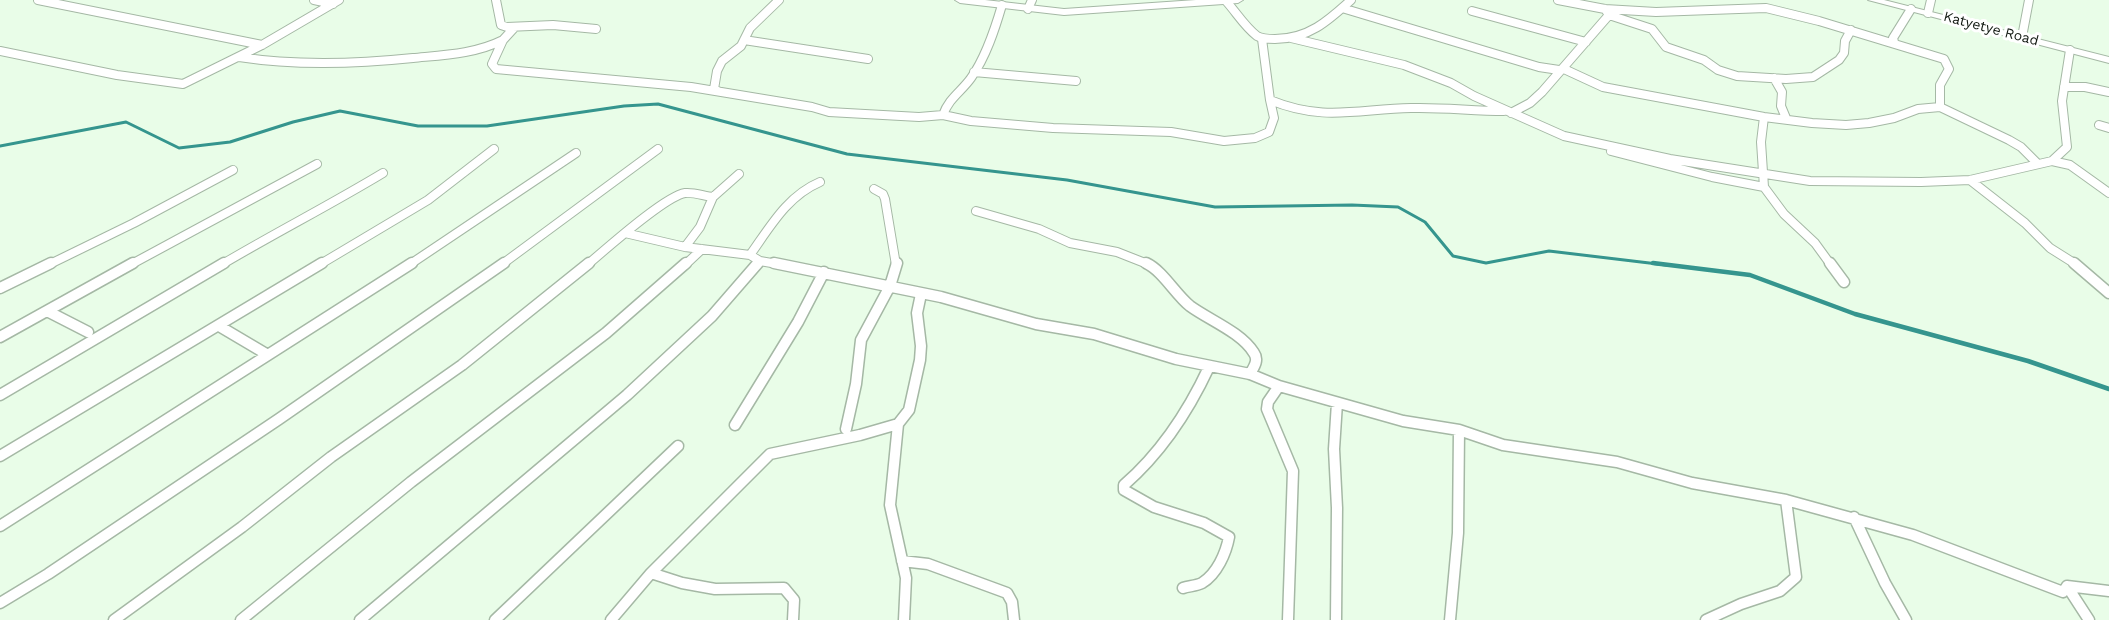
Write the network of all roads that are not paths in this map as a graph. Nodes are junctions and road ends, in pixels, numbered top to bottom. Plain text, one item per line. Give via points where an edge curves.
1 (38, 0) edge
2 (314, 0) edge
3 (496, 0) edge
4 (779, 0) edge
5 (960, 0) edge
6 (1238, 0) edge
7 (1352, 0) edge
8 (1558, 0) edge
9 (1873, 0) edge
10 (1931, 0) edge
11 (2029, 0) edge
12 (1226, 1) edge
13 (336, 2) edge
14 (1184, 2) edge
15 (1030, 4) edge
16 (1002, 5) junction
17 (1342, 8) junction
18 (1911, 9) junction
19 (1472, 11) dead end
20 (1607, 12) junction
21 (1928, 13) junction
22 (514, 28) junction
23 (596, 29) dead end
24 (1851, 30) junction
25 (2022, 37) junction
26 (1292, 38) junction
27 (1262, 39) junction
28 (503, 40) junction
29 (744, 40) junction
30 (1586, 42) junction
31 (1894, 42) junction
32 (262, 45) junction
33 (2070, 50) junction
34 (0, 51) edge
35 (238, 57) junction
36 (868, 59) dead end
37 (2109, 60) edge
38 (1561, 69) junction
39 (974, 72) junction
40 (1774, 78) junction
41 (1076, 81) dead end
42 (2064, 87) junction
43 (718, 91) junction
44 (2109, 92) edge
45 (1270, 100) junction
46 (1941, 107) junction
47 (1508, 112) junction
48 (943, 115) junction
49 (1764, 117) junction
50 (1786, 118) junction
51 (2099, 125) dead end
52 (2109, 128) edge
53 (1587, 141) junction
54 (494, 149) dead end
55 (658, 149) dead end
56 (576, 153) dead end
57 (2052, 161) junction
58 (317, 164) dead end
59 (2038, 164) junction
60 (233, 170) dead end
61 (383, 173) dead end
62 (1764, 173) junction
63 (738, 174) dead end
64 (1970, 180) junction
65 (820, 182) dead end
66 (1764, 187) junction
67 (874, 189) dead end
68 (2109, 193) edge
69 (713, 197) junction
70 (976, 211) dead end
71 (626, 233) junction
72 (685, 247) junction
73 (702, 249) junction
74 (750, 255) junction
75 (760, 261) junction
76 (824, 272) junction
77 (1844, 282) dead end
78 (890, 286) junction
79 (0, 288) edge
80 (2109, 293) edge
81 (921, 294) junction
82 (47, 311) junction
83 (219, 326) junction
84 (88, 332) dead end
85 (0, 337) edge
86 (268, 355) junction
87 (1209, 367) junction
88 (1250, 374) junction
89 (1279, 386) junction
90 (0, 395) edge
91 (1337, 403) junction
92 (898, 424) junction
93 (735, 425) dead end
94 (846, 429) dead end
95 (1459, 430) junction
96 (678, 446) dead end
97 (0, 456) edge
98 (1786, 500) junction
99 (1854, 517) junction
100 (0, 526) edge
101 (902, 561) junction
102 (651, 573) junction
103 (2067, 586) junction
104 (1184, 588) dead end
105 (2109, 591) edge
106 (0, 603) edge
107 (114, 620) edge
108 (241, 620) edge
109 (360, 620) edge
110 (495, 620) edge
111 (611, 620) edge
112 (793, 620) edge
113 (904, 620) edge
114 (1014, 620) edge
115 (1288, 620) edge
116 (1336, 620) edge
117 (1450, 620) edge
118 (1706, 620) edge
119 (1906, 620) edge
120 (2089, 620) edge

1 - 32 street
2 - 13 street
3 - 22 street via 501,25
4 - 29 street via 750,28
5 - 16 main road
6 - 12 main road
7 - 17 street
8 - 20 street
9 - 18 main road, Katyetye Road
10 - 21 street
11 - 25 street
12 - 14 main road
12 - 27 street
13 - 32 street
14 - 15 main road via 1064,12
15 - 16 main road
16 - 39 street
17 - 26 street via 1316,31
17 - 38 street via 1539,67
18 - 21 main road, Katyetye Road
18 - 31 street
19 - 30 street
20 - 24 street via 1766,8
20 - 30 street
20 - 40 street via 1652,30 1666,48 1704,60 1718,70
21 - 25 main road, Katyetye Road
22 - 23 street via 553,25
22 - 28 street
24 - 31 street
24 - 40 street via 1844,53 1820,74
25 - 33 main road, Katyetye Road
26 - 27 street
26 - 47 street via 1404,65
27 - 45 street
28 - 35 street via 471,51 356,63
28 - 43 street via 492,64 502,70
29 - 36 street
29 - 43 street via 722,61 715,81 714,89
30 - 38 street
31 - 46 street via 1944,59 1949,69 1940,85
32 - 35 street
33 - 37 main road, Katyetye Road
33 - 42 street
34 - 35 street via 177,85
38 - 47 street via 1530,103
38 - 49 street via 1603,87
39 - 41 street
39 - 48 street via 950,99
40 - 50 street via 1782,92
42 - 44 street
42 - 57 street via 2067,147
43 - 48 street via 829,112
45 - 47 street via 1292,110 1316,114 1410,108
45 - 48 street via 1274,118 1269,132 1255,138 1224,141 1171,132 1053,128
46 - 50 street via 1846,125
46 - 59 street via 2021,147
47 - 53 street via 1564,136
49 - 50 street
49 - 62 street
51 - 52 street
53 - 62 street
53 - 66 street via 1629,157
54 - 83 street via 428,200
55 - 106 street via 580,210
56 - 86 street
57 - 59 street
57 - 68 street via 2070,165
58 - 82 street
59 - 64 street
60 - 79 street
61 - 90 street
62 - 64 street via 1810,181
62 - 66 street
63 - 69 street
64 - 80 street
65 - 74 street via 805,188
66 - 77 street
67 - 78 street via 885,199 897,262
69 - 71 street via 681,194
69 - 72 street via 700,227
70 - 88 street via 1150,265 1189,305 1251,349 1256,362
71 - 72 street
71 - 107 street via 462,365 331,457
72 - 73 street
73 - 74 street
73 - 108 street via 637,307 362,520
74 - 75 street
75 - 76 street
75 - 109 street via 713,315 591,427
76 - 78 street
76 - 93 street
78 - 81 street
78 - 94 street via 861,340
81 - 87 street via 1036,324 1094,334
81 - 92 street via 917,313 920,360 909,410
82 - 84 street
82 - 85 street
83 - 86 street
83 - 97 street
86 - 100 street
87 - 88 street
87 - 104 street via 1181,419 1143,469 1124,485 1124,490 1152,506 1223,531 1229,537 1208,578
88 - 89 street
89 - 91 street
89 - 115 street via 1267,409 1293,471
91 - 95 street via 1403,421
91 - 116 street via 1333,478
92 - 101 street via 890,505
92 - 102 street via 770,454
95 - 98 street via 1503,445 1617,462 1692,483
95 - 117 street via 1458,533
96 - 110 street
98 - 99 street
98 - 118 street via 1794,581 1778,592 1744,602
99 - 103 street via 2063,592
99 - 119 street
101 - 113 street via 906,578
101 - 114 street via 928,564 1007,593
102 - 111 street
102 - 112 street via 682,584 715,589 784,588 794,600
103 - 105 street
103 - 120 street

